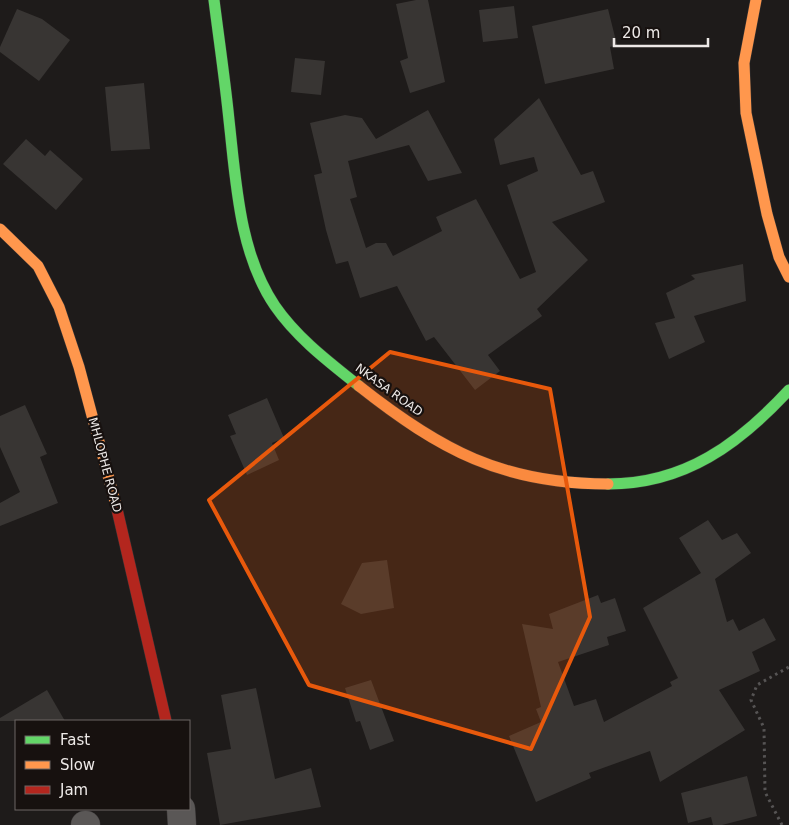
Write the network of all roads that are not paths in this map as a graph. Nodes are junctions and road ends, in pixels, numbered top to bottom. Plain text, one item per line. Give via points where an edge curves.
1 (214, 0) edge
2 (756, 0) edge
3 (0, 229) edge
4 (789, 277) edge
5 (789, 390) edge
6 (166, 720) edge
7 (181, 810) edge
8 (182, 825) edge

1 - 5 street, NKASA ROAD via 238,200 247,239 266,289 280,313 303,341 384,406 441,444 494,468 544,479 604,485 632,484 694,465 723,450 750,430
2 - 4 street via 744,63 746,113 767,214 779,257
3 - 6 street, MHLOPHE ROAD via 20,246 42,273 75,351 130,556
7 - 8 street

